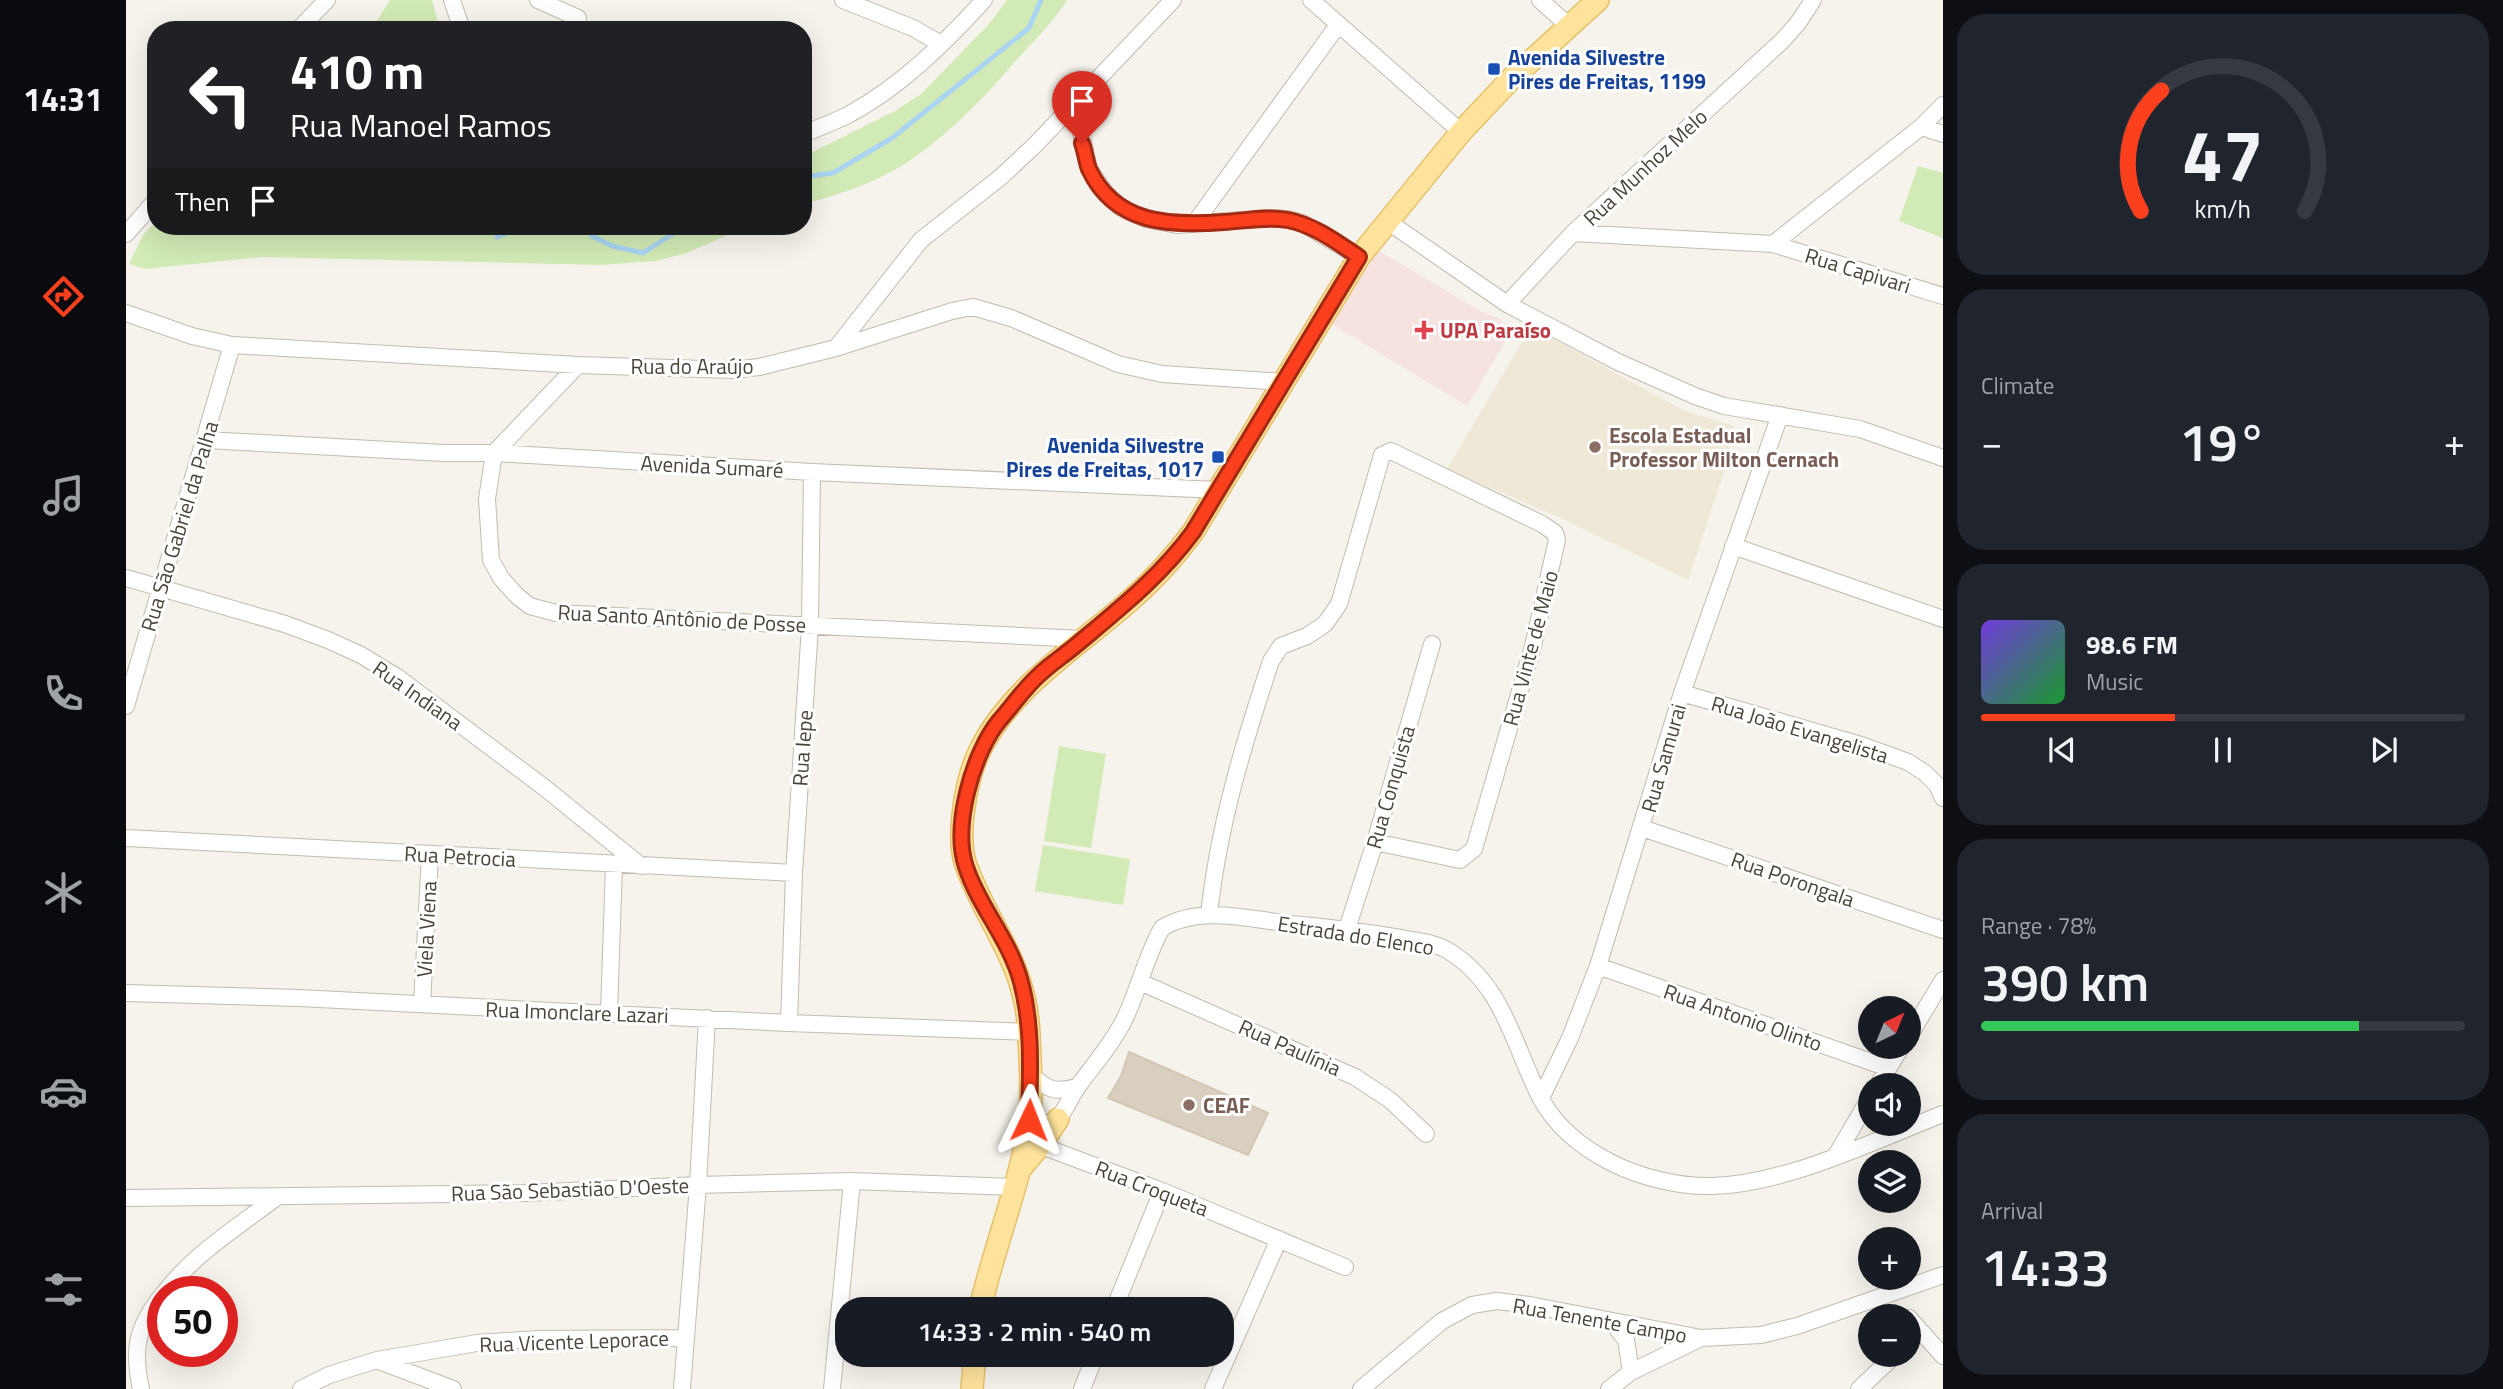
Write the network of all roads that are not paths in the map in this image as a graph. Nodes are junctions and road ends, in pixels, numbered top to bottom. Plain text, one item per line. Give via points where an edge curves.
1 (327, 0) edge
2 (452, 0) edge
3 (537, 0) edge
4 (843, 0) edge
5 (984, 0) edge
6 (1173, 0) edge
7 (1311, 0) edge
8 (1540, 0) edge
9 (1598, 0) edge
10 (1812, 0) edge
11 (578, 18) dead end
12 (307, 21) edge
13 (459, 21) edge
14 (1338, 25) junction
15 (1569, 26) junction
16 (942, 44) junction
17 (1075, 103) junction
18 (1943, 105) edge
19 (1921, 127) junction
20 (812, 128) edge
21 (1461, 132) junction
22 (1943, 134) edge
23 (147, 210) edge
24 (147, 217) edge
25 (139, 218) junction
26 (1387, 221) junction
27 (1194, 224) junction
28 (126, 233) edge
29 (1573, 233) junction
30 (1773, 244) junction
31 (1359, 257) junction
32 (1943, 296) edge
33 (1507, 304) junction
34 (126, 313) edge
35 (232, 345) junction
36 (836, 348) junction
37 (578, 365) junction
38 (1284, 382) junction
39 (1780, 415) junction
40 (206, 440) junction
41 (494, 453) junction
42 (1943, 458) edge
43 (812, 472) junction
44 (1218, 490) junction
45 (1733, 546) junction
46 (126, 578) edge
47 (160, 586) junction
48 (1943, 619) edge
49 (810, 626) junction
50 (1083, 639) junction
51 (1432, 644) dead end
52 (1682, 693) junction
53 (126, 706) edge
54 (1943, 798) edge
55 (1642, 828) junction
56 (126, 838) edge
57 (1375, 842) junction
58 (430, 854) junction
59 (614, 865) junction
60 (641, 866) junction
61 (794, 873) junction
62 (1209, 915) junction
63 (1347, 929) junction
64 (1943, 930) edge
65 (1598, 966) junction
66 (1943, 981) edge
67 (1140, 982) junction
68 (126, 993) edge
69 (422, 1004) junction
70 (609, 1013) junction
71 (1922, 1015) edge
72 (707, 1018) junction
73 (789, 1023) junction
74 (1029, 1032) junction
75 (1894, 1059) edge
76 (1888, 1068) junction
77 (1885, 1073) edge
78 (1030, 1074) junction
79 (1077, 1087) junction
80 (1541, 1098) junction
81 (1943, 1114) edge
82 (1858, 1118) edge
83 (1058, 1119) joint
84 (1426, 1134) dead end
85 (1031, 1135) junction
86 (1835, 1157) junction
87 (1015, 1180) junction
88 (852, 1181) junction
89 (698, 1185) junction
90 (1162, 1191) junction
91 (126, 1198) edge
92 (277, 1198) junction
93 (1279, 1239) junction
94 (1345, 1267) dead end
95 (1943, 1275) edge
96 (179, 1276) edge
97 (1889, 1296) junction
98 (983, 1297) edge
99 (1119, 1297) edge
100 (1896, 1304) edge
101 (147, 1316) edge
102 (1611, 1321) junction
103 (686, 1338) junction
104 (1701, 1338) junction
105 (1921, 1341) edge
106 (1943, 1356) edge
107 (377, 1360) junction
108 (974, 1367) edge
109 (1091, 1367) edge
110 (1882, 1367) edge
111 (1631, 1372) junction
112 (141, 1389) edge
113 (301, 1389) edge
114 (453, 1389) edge
115 (682, 1389) edge
116 (832, 1389) edge
117 (972, 1389) edge
118 (1082, 1389) edge
119 (1213, 1389) edge
120 (1361, 1389) edge
121 (1609, 1389) edge
122 (1859, 1389) edge

1 - 12 street
2 - 13 street
3 - 11 street
4 - 16 street
5 - 16 street
6 - 17 street
7 - 14 street
8 - 15 street
9 - 15 main road
10 - 29 street, Rua Munhoz Melo via 1782,41
14 - 21 street
14 - 27 street
15 - 21 main road
16 - 20 street via 881,93 848,114
17 - 27 street via 1089,169 1104,191 1120,207 1146,219
17 - 36 street via 1002,176 921,240
18 - 19 street
19 - 22 street
19 - 30 street
21 - 26 main road
23 - 25 street
24 - 25 street
25 - 28 street
26 - 31 main road
26 - 33 street
27 - 31 street via 1287,219
29 - 30 street, Rua Capivari
29 - 33 street, Rua Munhoz Melo
30 - 32 street, Rua Capivari
31 - 38 main road
33 - 39 street via 1695,396
34 - 35 street, Rua do Araújo
35 - 37 street, Rua do Araújo
35 - 40 street, Rua São Gabriel da Palha
36 - 37 street, Rua do Araújo via 734,370
36 - 38 street, Rua do Araújo via 973,307 1011,318 1118,364 1162,374
37 - 41 street
38 - 44 main road
39 - 42 street via 1860,429
39 - 45 street, Rua Samurai
40 - 41 street, Avenida Sumaré
40 - 47 street, Rua São Gabriel da Palha
41 - 43 street, Avenida Sumaré
41 - 49 street, Rua Santo Antônio de Posse via 487,499 491,560 501,578 530,606 556,613
43 - 44 street, Avenida Sumaré
43 - 49 street, Rua Iepe
44 - 50 main road via 1176,555
45 - 48 street
45 - 52 street, Rua Samurai
46 - 47 street, Rua Indiana
47 - 53 street, Rua São Gabriel da Palha
47 - 60 street, Rua Indiana via 285,624 361,655 545,788
49 - 50 street, Rua Santo Antônio de Posse
49 - 61 street, Rua Iepe
50 - 74 main road via 1037,677 997,723 980,751 965,808 962,846 966,867 1020,979
51 - 57 street, Rua Conquista
52 - 54 street, Rua João Evangelista via 1908,762 1937,785
52 - 55 street, Rua Samurai
55 - 64 street, Rua Porongala
55 - 65 street, Rua Samurai
56 - 58 street, Rua Petrocia
57 - 62 street, Rua Vinte de Maio via 1460,860 1474,849 1533,646 1557,540 1542,524 1391,451 1381,455 1339,604 1325,624 1281,646 1271,662 1230,795
57 - 63 street, Rua Conquista
58 - 59 street, Rua Petrocia
58 - 69 street, Viela Viena
59 - 60 street, Rua Petrocia
59 - 70 street
60 - 61 street, Rua Petrocia
61 - 73 street, Rua Iepe
62 - 63 street, Estrada do Elenco
62 - 67 street, Estrada do Elenco via 1184,918 1162,928
63 - 80 street, Estrada do Elenco via 1430,943 1462,960 1503,1011
65 - 76 street, Rua Antonio Olinto
65 - 80 street, Rua Samurai
66 - 71 street
67 - 79 street, Estrada do Elenco via 1111,1043
67 - 84 street, Rua Paulínia via 1355,1077 1390,1100
68 - 69 street, Rua Imonclare Lazari
69 - 70 street, Rua Imonclare Lazari
70 - 72 street, Rua Imonclare Lazari
72 - 73 street, Rua Imonclare Lazari
72 - 89 street
73 - 74 street, Rua Imonclare Lazari
74 - 78 main road
75 - 76 street
76 - 77 street
78 - 79 street via 1053,1090
78 - 85 main road
79 - 83 street, Estrada do Elenco
80 - 86 street, Estrada do Elenco via 1556,1121 1586,1149 1621,1168 1667,1181 1711,1186 1764,1180
81 - 86 street, Estrada do Elenco
82 - 86 street
83 - 85 main road
85 - 87 main road
85 - 90 street, Rua Croqueta
87 - 88 street, Rua São Sebastião D'Oeste
87 - 98 main road
88 - 89 street, Rua São Sebastião D'Oeste
88 - 116 street
89 - 92 street, Rua São Sebastião D'Oeste
89 - 103 street
90 - 93 street, Rua Croqueta
90 - 99 street
91 - 92 street, Rua São Sebastião D'Oeste
92 - 96 street
93 - 94 street, Rua Croqueta
93 - 119 street
95 - 97 street
97 - 100 street
97 - 104 street via 1761,1335
101 - 112 street via 139,1333 136,1367
102 - 104 street, Rua Tenente Campo
102 - 111 street via 1626,1340
102 - 120 street, Rua Tenente Campo via 1497,1301 1472,1306 1442,1321
103 - 107 street, Rua Vicente Leporace via 502,1342
103 - 115 street
104 - 111 street
105 - 106 street
107 - 113 street, Rua Vicente Leporace
107 - 114 street
108 - 117 main road
109 - 118 street
110 - 122 street
111 - 121 street

